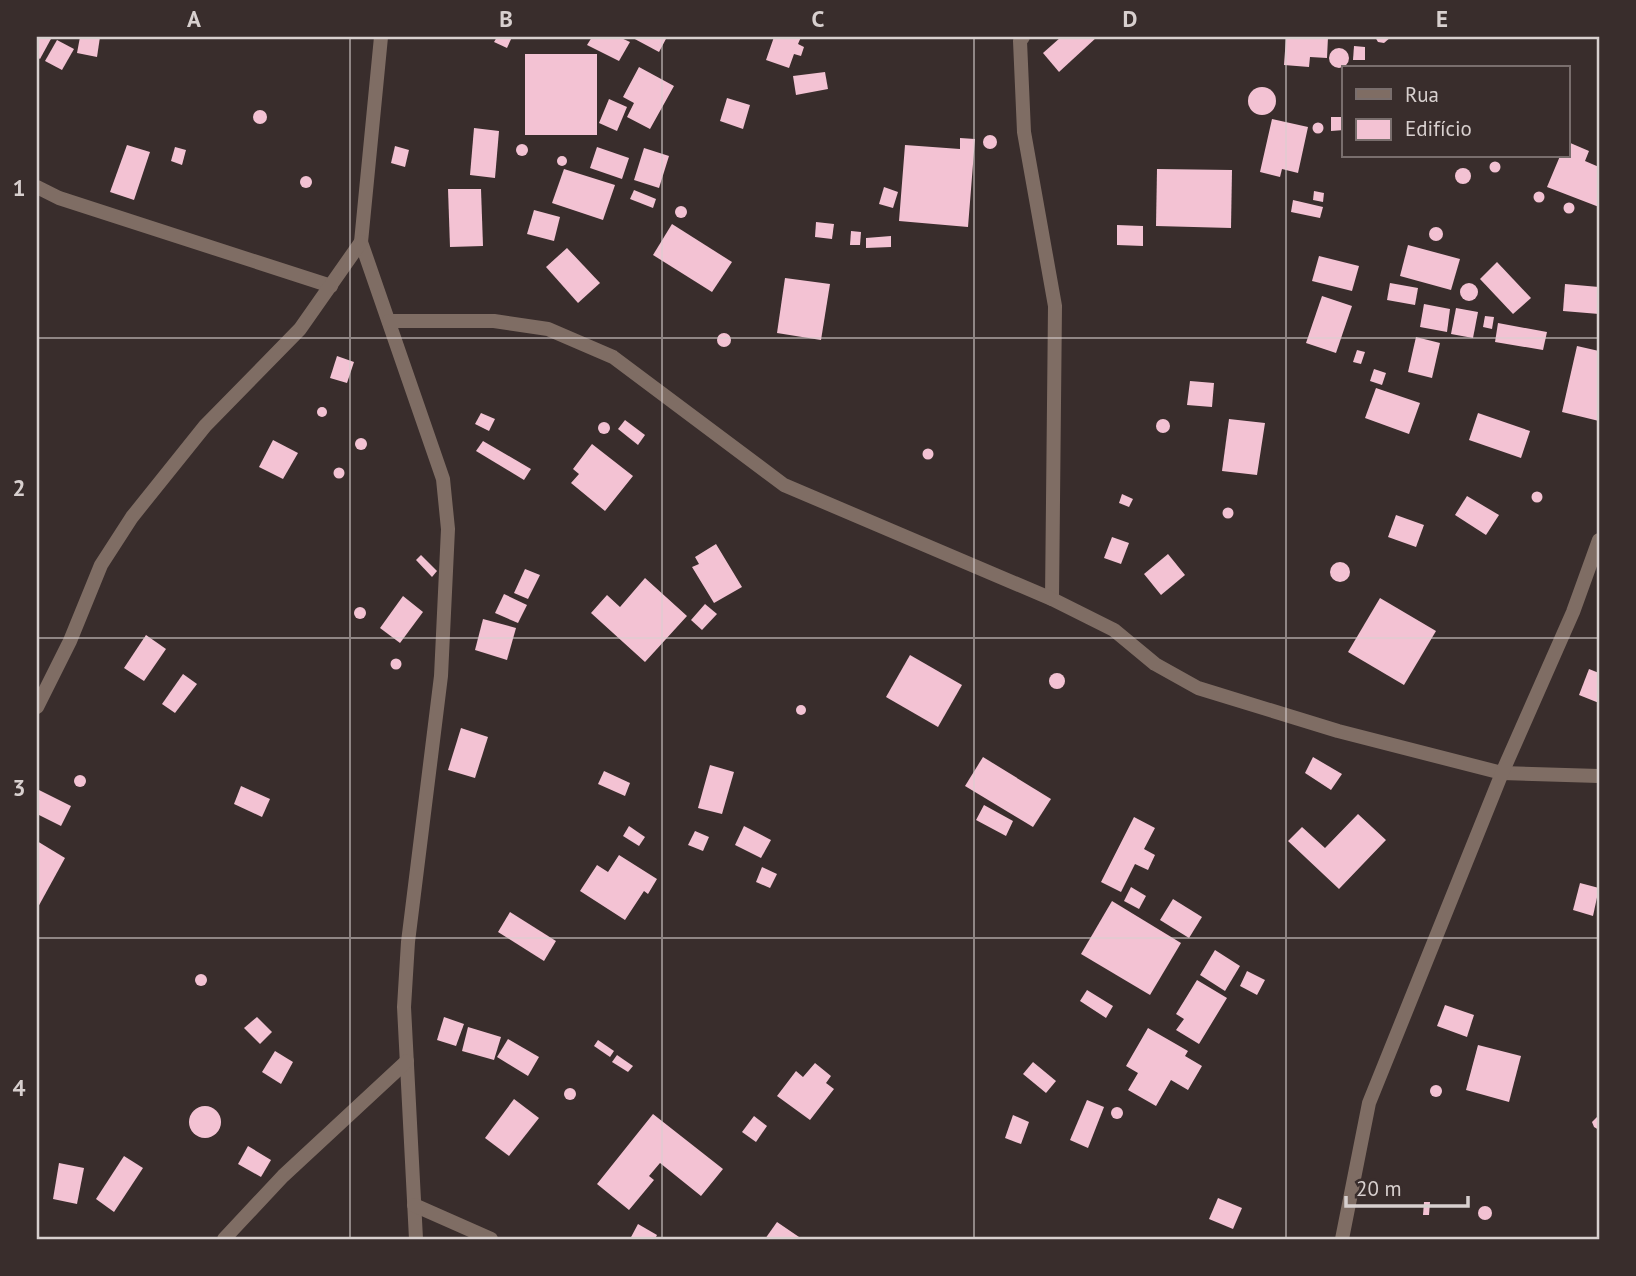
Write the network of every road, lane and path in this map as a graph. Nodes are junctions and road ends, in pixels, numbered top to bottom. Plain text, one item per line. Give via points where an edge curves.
1 (381, 37) edge
2 (1023, 37) edge
3 (37, 187) edge
4 (361, 242) junction
5 (331, 286) junction
6 (389, 321) junction
7 (1599, 540) edge
8 (1052, 599) junction
9 (37, 707) edge
10 (1502, 773) junction
11 (1599, 776) edge
12 (407, 1061) junction
13 (414, 1205) junction
14 (224, 1239) edge
15 (416, 1239) edge
16 (491, 1239) edge
17 (1342, 1239) edge

1 - 4 street
2 - 8 street via 1024,132 1055,306
3 - 5 street
4 - 5 street
4 - 6 street
5 - 9 street via 300,329 205,426 132,517 101,565 71,641
6 - 8 street via 494,321 548,328 613,357 784,485
6 - 12 street via 443,479 448,529 441,676 408,942
7 - 10 street via 1573,612
8 - 10 street via 1114,630 1156,664 1198,688 1338,731
10 - 11 street
10 - 17 street via 1369,1103
12 - 13 street
12 - 14 street via 283,1176
13 - 15 street
13 - 16 street

